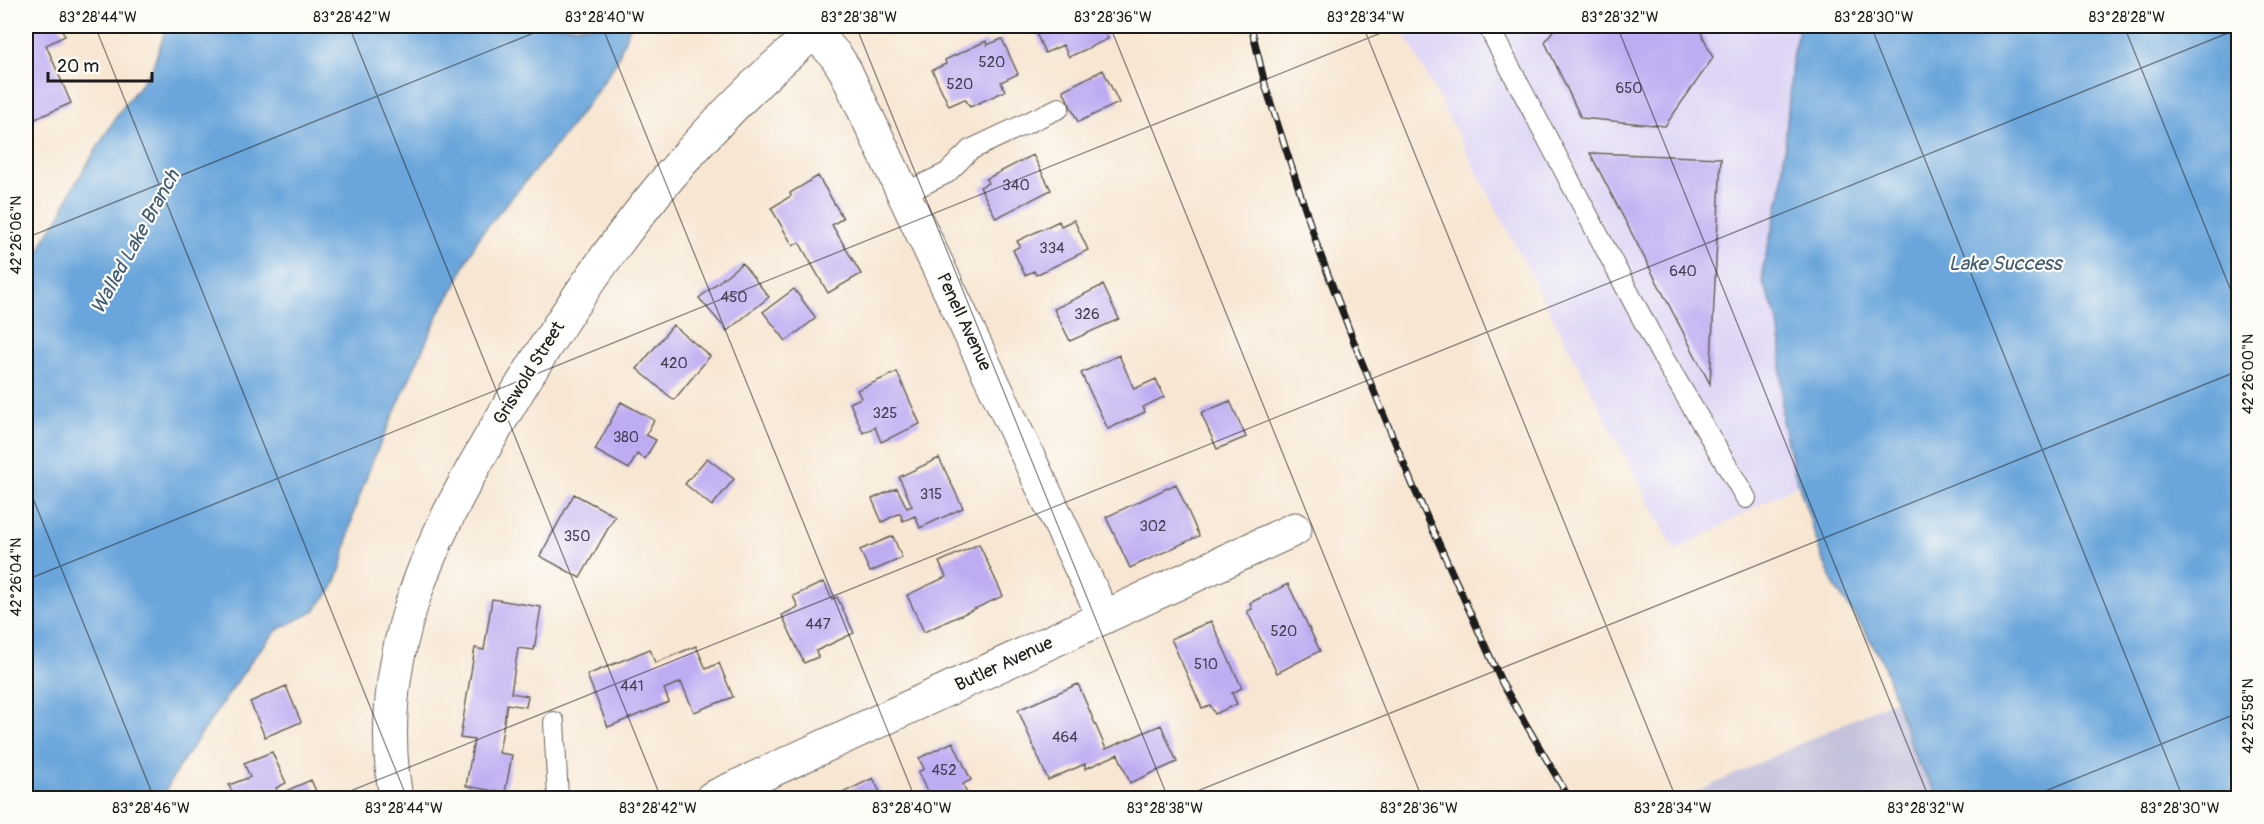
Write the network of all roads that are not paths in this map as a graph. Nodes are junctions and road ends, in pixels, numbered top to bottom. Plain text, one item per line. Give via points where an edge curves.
1 (1488, 26) edge
2 (818, 29) edge
3 (1059, 108) dead end
4 (903, 194) junction
5 (1746, 498) dead end
6 (1295, 529) dead end
7 (1104, 617) junction
8 (554, 722) dead end
9 (396, 798) edge
10 (558, 798) edge
11 (712, 798) edge

1 - 5 lane via 1661,354
2 - 4 street, Penell Avenue via 844,70
2 - 9 street, Griswold Street via 718,121 617,239 539,356 462,487 435,540 405,626 389,730
3 - 4 lane via 970,150 947,173
4 - 7 street, Penell Avenue
6 - 7 street, Butler Avenue
7 - 11 street, Butler Avenue
8 - 10 lane

